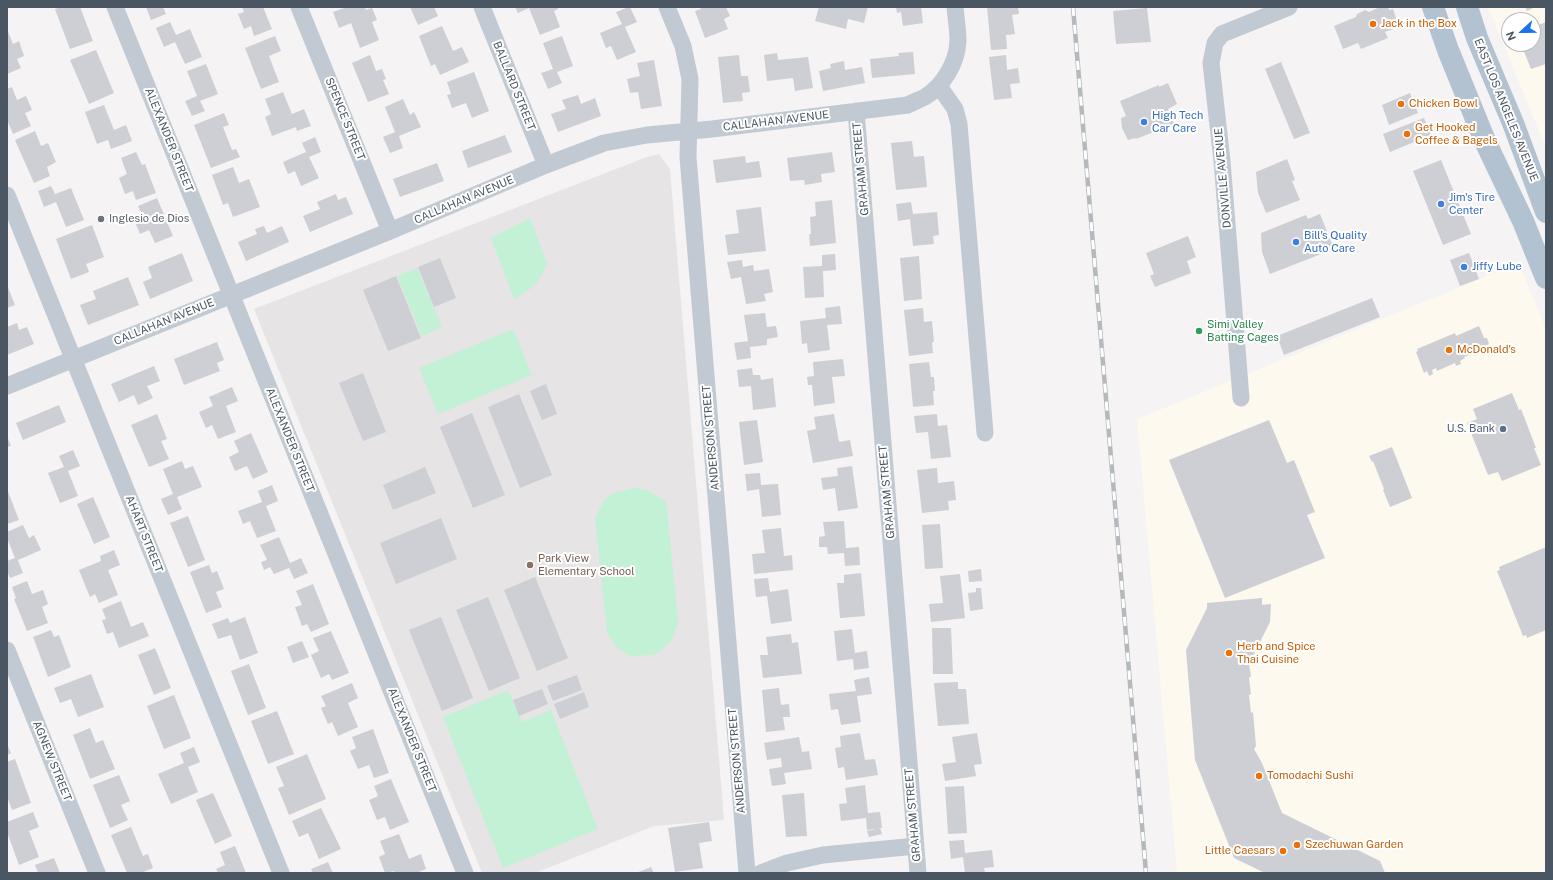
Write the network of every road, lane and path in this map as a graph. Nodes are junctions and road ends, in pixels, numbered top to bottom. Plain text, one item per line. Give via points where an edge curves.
1 (115, 7) edge
2 (299, 7) edge
3 (482, 7) edge
4 (667, 7) edge
5 (955, 7) edge
6 (1289, 7) edge
7 (1433, 7) edge
8 (1467, 7) edge
9 (939, 86) junction
10 (856, 111) junction
11 (688, 130) junction
12 (546, 166) junction
13 (7, 195) edge
14 (1546, 212) edge
15 (390, 231) junction
16 (1542, 256) edge
17 (1546, 278) edge
18 (232, 295) junction
19 (73, 359) junction
20 (7, 386) edge
21 (1241, 398) dead end
22 (985, 433) dead end
23 (7, 650) edge
24 (916, 846) junction
25 (97, 873) edge
26 (281, 873) edge
27 (465, 873) edge
28 (746, 873) edge
29 (761, 873) edge
30 (918, 873) edge

1 - 18 street, ALEXANDER STREET
2 - 15 street, SPENCE STREET
3 - 12 street, BALLARD STREET
4 - 11 street, ANDERSON STREET via 683,46 690,79
5 - 9 street, CALLAHAN AVENUE via 958,41 955,58
6 - 21 street, DONVILLE AVENUE via 1222,34 1215,43 1211,63 1222,161
7 - 16 main road via 1485,141
8 - 14 main road, EAST LOS ANGELES AVENUE
9 - 10 street, CALLAHAN AVENUE via 924,98 908,105
9 - 22 street via 955,109 959,124
10 - 11 street, CALLAHAN AVENUE
10 - 24 street, GRAHAM STREET
11 - 12 street, CALLAHAN AVENUE via 604,143
11 - 28 street, ANDERSON STREET via 688,164
12 - 15 street, CALLAHAN AVENUE
13 - 19 street, AHART STREET
15 - 18 street, CALLAHAN AVENUE
16 - 17 main road
18 - 19 street, CALLAHAN AVENUE
18 - 27 street, ALEXANDER STREET
19 - 20 street, CALLAHAN AVENUE
19 - 26 street, AHART STREET
23 - 25 street, AGNEW STREET
24 - 29 street via 823,855
24 - 30 street, GRAHAM STREET

